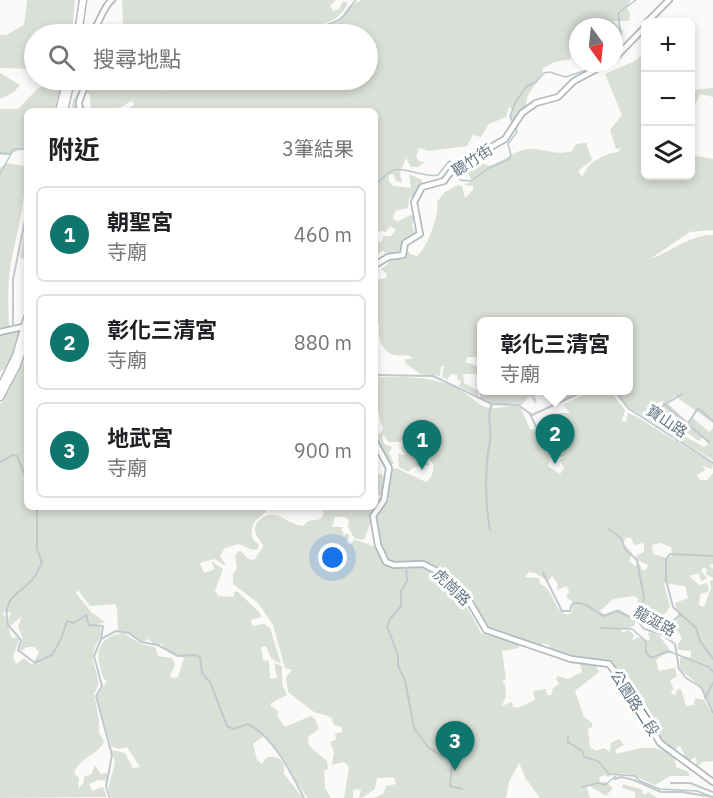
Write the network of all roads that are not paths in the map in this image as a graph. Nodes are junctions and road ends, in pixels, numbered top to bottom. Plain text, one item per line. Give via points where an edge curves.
1 (84, 0) edge
2 (112, 0) edge
3 (669, 0) edge
4 (652, 18) edge
5 (81, 24) edge
6 (96, 24) edge
7 (641, 29) edge
8 (623, 49) edge
9 (591, 72) edge
10 (68, 90) edge
11 (83, 90) edge
12 (64, 108) edge
13 (80, 108) edge
14 (24, 226) edge
15 (378, 263) edge
16 (24, 326) edge
17 (13, 329) junction
18 (0, 332) edge
19 (24, 338) edge
20 (24, 344) edge
21 (24, 347) edge
22 (22, 349) junction
23 (378, 375) edge
24 (0, 394) edge
25 (682, 394) dead end
26 (575, 395) edge
27 (618, 395) edge
28 (664, 404) junction
29 (492, 405) junction
30 (648, 410) dead end
31 (530, 414) junction
32 (713, 421) edge
33 (688, 426) junction
34 (677, 441) junction
35 (709, 442) dead end
36 (378, 448) edge
37 (561, 456) dead end
38 (0, 462) edge
39 (713, 463) edge
40 (24, 473) edge
41 (36, 510) edge
42 (378, 510) edge
43 (378, 510) edge
44 (609, 529) dead end
45 (490, 530) dead end
46 (713, 556) edge
47 (406, 565) junction
48 (543, 573) dead end
49 (680, 615) junction
50 (640, 623) junction
51 (664, 636) junction
52 (101, 639) junction
53 (713, 659) edge
54 (580, 660) joint
55 (713, 683) edge
56 (705, 698) junction
57 (713, 713) edge
58 (615, 779) dead end
59 (713, 782) edge
60 (671, 783) dead end
61 (462, 789) dead end
62 (713, 792) edge
63 (691, 794) junction
64 (713, 797) edge
65 (110, 798) edge
66 (304, 798) edge
67 (692, 798) edge

1 - 5 main road
2 - 6 main road
3 - 4 main road
7 - 8 main road
9 - 15 main road, 聽竹街 via 574,81 558,97 536,103 522,113 505,139 453,169 444,181 422,187 414,202 420,234 405,243 403,255
10 - 12 main road
11 - 13 main road
14 - 17 street via 13,279
16 - 17 main road
17 - 18 main road
19 - 22 main road
20 - 22 main road
21 - 22 main road
22 - 24 main road
23 - 29 street via 433,376
25 - 28 street
26 - 31 street
27 - 34 street, 寶山路 via 628,408
28 - 30 street via 653,412
28 - 33 street
29 - 31 street via 518,405
29 - 45 street via 488,416 486,472
31 - 37 street via 544,443
32 - 33 street via 698,408
33 - 34 street
33 - 35 street
34 - 39 street, 寶山路
36 - 43 main road, 虎崗路 via 389,468 384,500
38 - 40 street via 17,456
41 - 52 street via 37,549 42,563 35,577 13,594 7,611 8,625 21,640 16,648 35,663 48,658 67,621 74,623 86,615 89,625 103,626
42 - 47 main road, 虎崗路 via 374,516 378,545 386,562
44 - 50 street via 638,560 644,598
46 - 49 street via 668,556 667,584 673,607
47 - 54 main road, 虎崗路 via 423,564 437,571 468,599 486,630
47 - 61 street via 401,606 388,623 390,637 404,676 414,728 429,748 450,761 450,786
48 - 50 street, 龍涎路 via 562,611 570,611 572,604 579,603 603,616 617,611
49 - 51 street via 669,624
49 - 53 street via 696,628
50 - 51 street, 龍涎路
51 - 56 street, 龍涎路 via 675,644 679,669 701,687
52 - 65 street via 94,656 102,686 96,696 112,755 106,787
52 - 66 street via 116,631 129,633 178,657 200,657 202,673 210,682 227,726 234,729 248,724 259,730 285,762
54 - 59 main road, 公園路二段 via 609,664 660,743
55 - 56 street
56 - 57 street, 龍涎路
58 - 63 street via 634,780 661,792
60 - 62 street via 690,783
63 - 64 street
63 - 67 street

